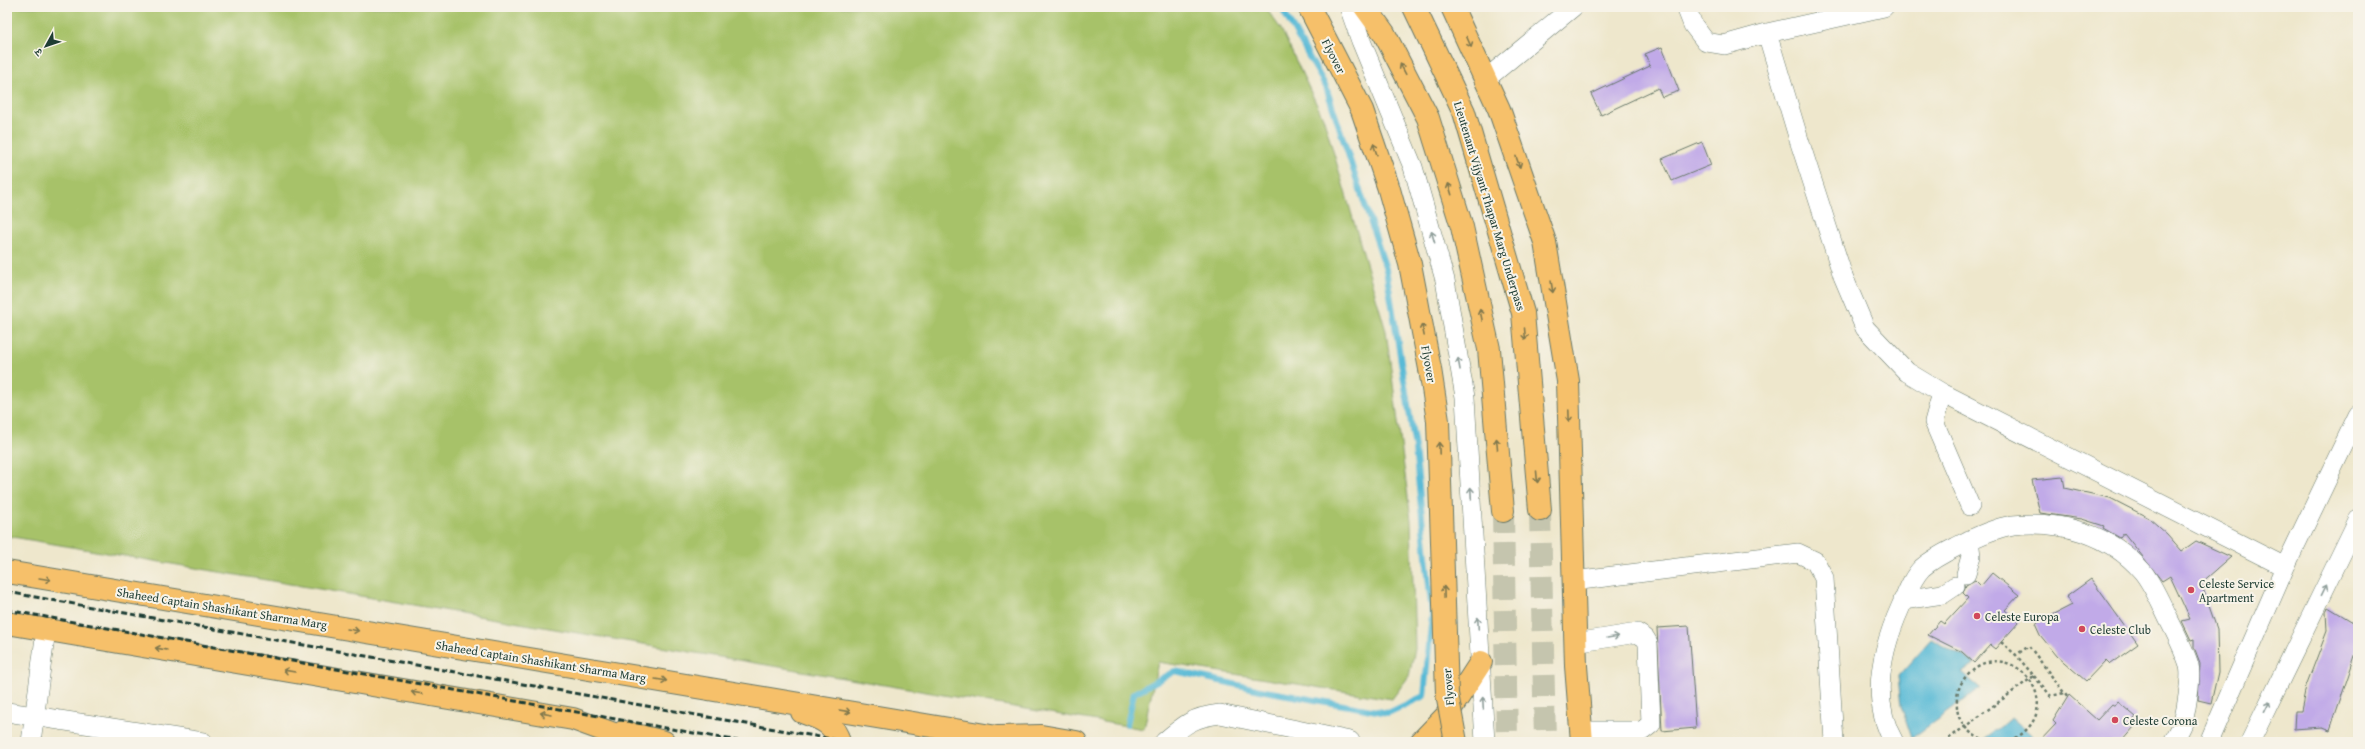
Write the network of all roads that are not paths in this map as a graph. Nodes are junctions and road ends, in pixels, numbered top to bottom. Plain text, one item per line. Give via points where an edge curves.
1 (1309, 7) edge
2 (1349, 7) edge
3 (1365, 7) edge
4 (1414, 7) edge
5 (1452, 7) edge
6 (1573, 7) edge
7 (1686, 7) edge
8 (1884, 7) edge
9 (1767, 33) junction
10 (1486, 79) junction
11 (1942, 393) junction
12 (2358, 415) edge
13 (1970, 506) dead end
14 (1540, 510) tunnel mouth
15 (1503, 511) tunnel mouth
16 (2358, 520) edge
17 (1968, 540) junction
18 (2285, 567) junction
19 (7, 572) edge
20 (1573, 581) junction
21 (1904, 600) junction
22 (7, 623) edge
23 (46, 630) junction
24 (1575, 643) junction
25 (1481, 662) junction
26 (763, 697) junction
27 (7, 712) edge
28 (35, 717) junction
29 (573, 719) junction
30 (997, 737) junction
31 (1581, 739) edge
32 (1350, 741) edge
33 (31, 742) edge
34 (204, 742) edge
35 (636, 742) edge
36 (664, 742) edge
37 (839, 742) edge
38 (938, 742) edge
39 (1076, 742) edge
40 (1164, 742) edge
41 (1421, 742) edge
42 (1456, 742) edge
43 (1485, 742) edge
44 (1834, 742) edge
45 (1894, 742) edge
46 (2173, 742) edge
47 (2209, 742) edge
48 (2250, 742) edge

42 -> 1 main road, Flyover, bridge via 1447,694 1438,421 1410,264 1388,186 1362,110
25 -> 2 street via 1465,396 1445,280 1413,167 1360,41
15 -> 3 main road via 1489,350 1462,227 1428,118 1384,33
4 -> 14 main road, Lieutenant Vijyant Thapar Marg Underpass via 1464,112 1523,313
5 -> 10 main road
6 - 10 street
7 - 9 street via 1693,25 1706,42 1724,45
8 - 9 street
9 - 11 street via 1841,268 1865,328 1907,372
10 -> 20 main road via 1499,109 1545,242 1568,381
11 - 13 street via 1934,422
11 - 18 street
12 - 18 street
48 -> 16 street
17 - 21 street via 1935,558 1921,569
17 - 21 street via 1971,556 1961,580 1943,594
17 - 46 street via 2012,526 2040,524 2073,528 2113,545 2142,571 2163,608 2189,666 2182,724
18 - 47 street
19 -> 26 main road, Shaheed Captain Shashikant Sharma Marg
20 - 24 main road
20 - 44 street via 1798,554 1815,561 1824,578
21 - 45 street via 1887,640 1881,666 1880,687 1884,714
22 - 23 main road
23 - 28 street
29 -> 23 main road
24 - 31 main road
24 -> 31 street via 1636,633 1645,638 1648,644 1651,724 1642,731
25 - 41 main road via 1446,716
43 -> 25 street
26 -> 30 main road, Shaheed Captain Shashikant Sharma Marg
26 - 37 main road via 824,720 832,727
27 - 28 street
28 - 33 street
28 - 34 street
29 - 35 main road
29 - 36 main road
30 - 38 main road via 948,738
30 - 39 main road, Shaheed Captain Shashikant Sharma Marg via 1041,736
32 - 40 street via 1220,714 1200,716

